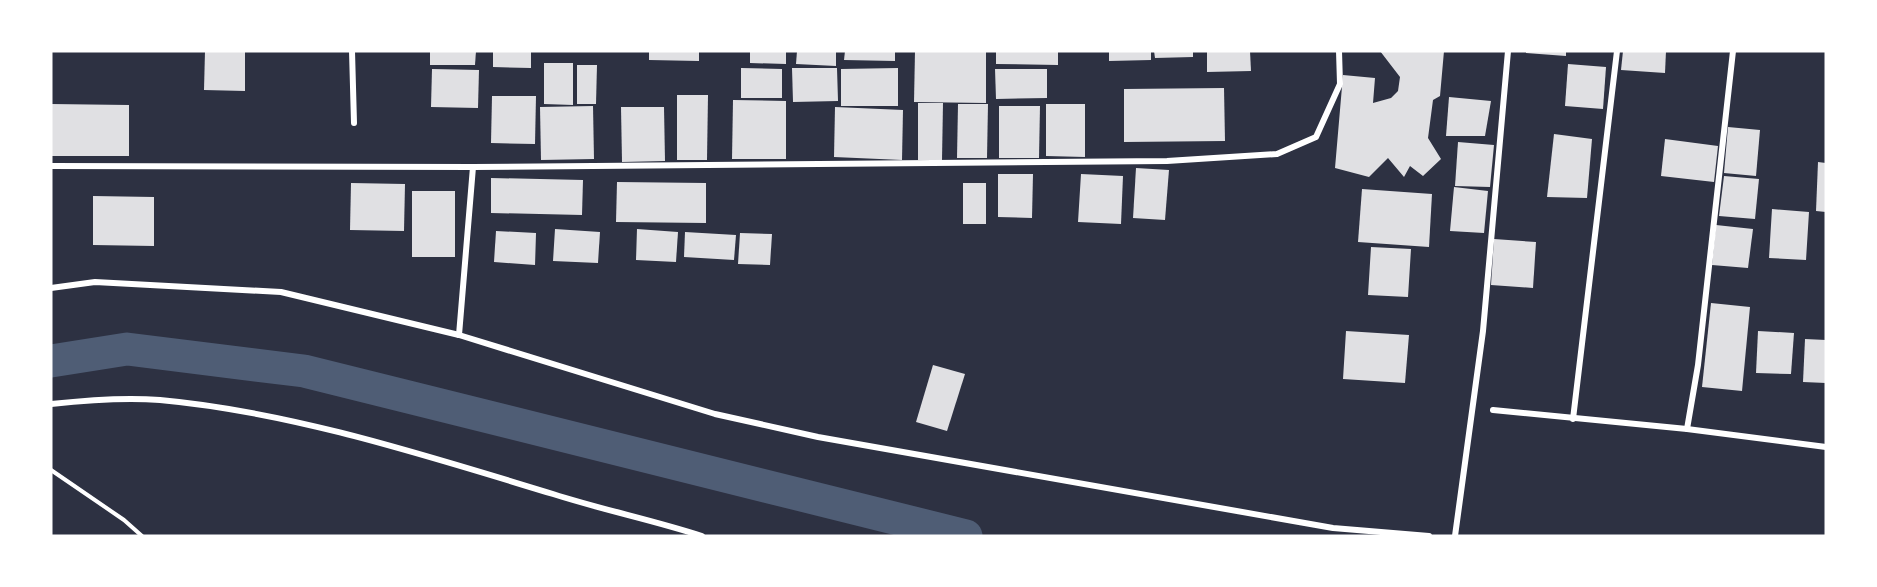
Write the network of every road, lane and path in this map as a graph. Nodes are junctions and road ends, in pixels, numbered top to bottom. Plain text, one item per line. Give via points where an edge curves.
1 (352, 51) edge
2 (1340, 51) edge
3 (1508, 51) edge
4 (1617, 51) edge
5 (1733, 51) edge
6 (354, 123) dead end
7 (51, 166) edge
8 (473, 167) junction
9 (51, 288) edge
10 (459, 335) junction
11 (51, 404) edge
12 (1493, 410) dead end
13 (1573, 419) junction
14 (1687, 429) junction
15 (1826, 447) edge
16 (51, 470) edge
17 (142, 536) edge
18 (702, 536) edge
19 (1429, 536) edge
20 (1455, 536) edge

1 - 6 street
2 - 8 street via 1340,84 1316,137 1277,154 1167,161
3 - 20 street via 1483,331
4 - 13 street
5 - 14 street via 1698,365
7 - 8 street
8 - 10 street
9 - 10 street via 95,282 281,292
10 - 19 street via 715,414 818,437 1333,528
11 - 18 street via 97,399 158,400 292,422 421,454
12 - 13 street
13 - 14 street
14 - 15 street
16 - 17 path via 124,519

